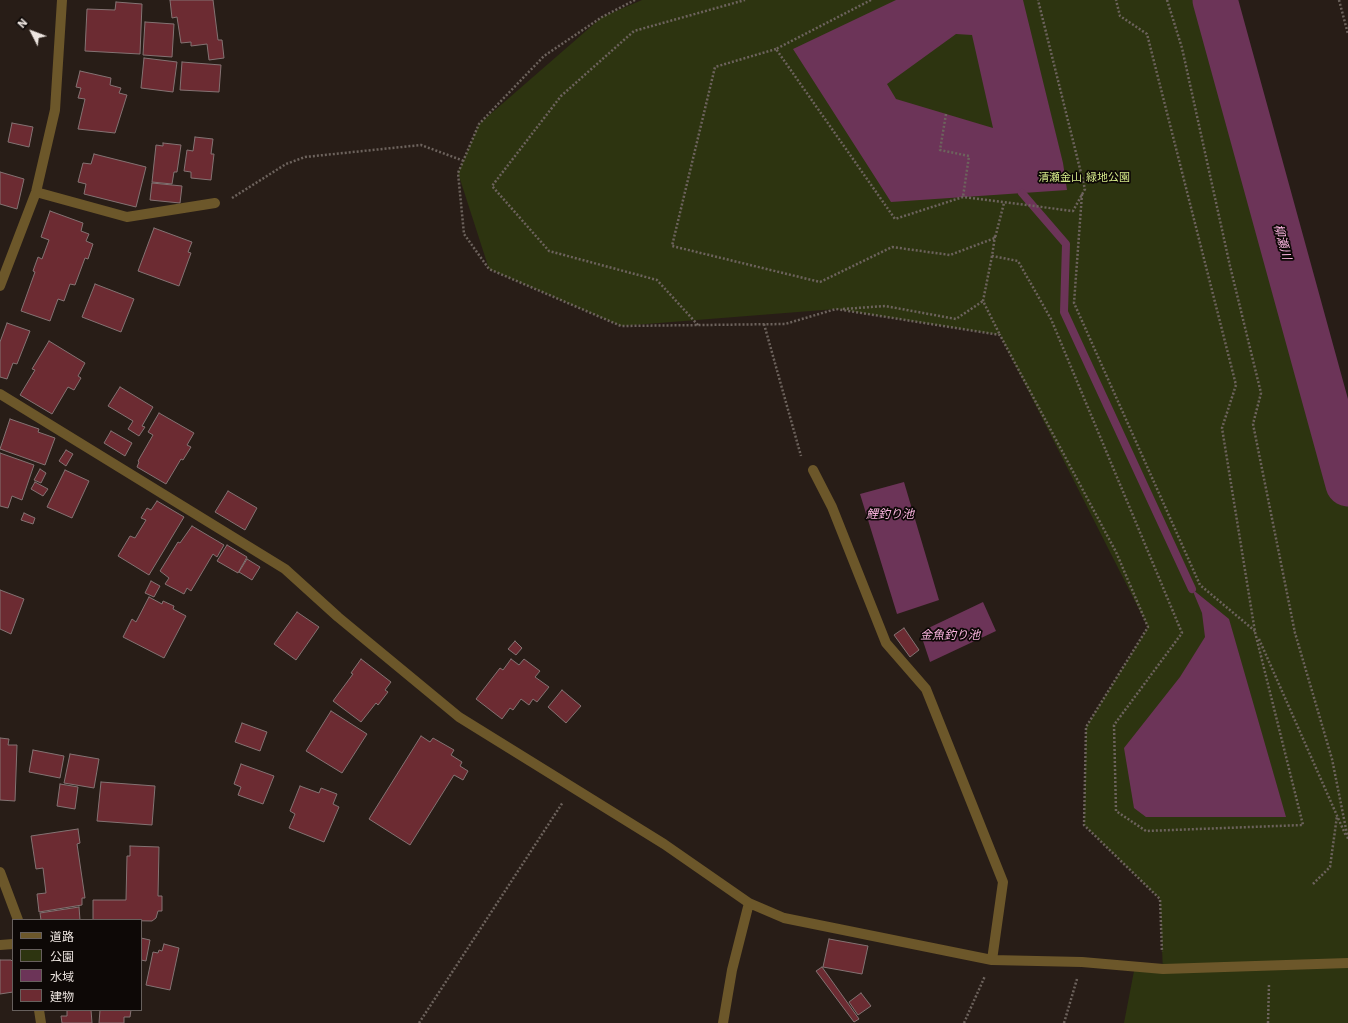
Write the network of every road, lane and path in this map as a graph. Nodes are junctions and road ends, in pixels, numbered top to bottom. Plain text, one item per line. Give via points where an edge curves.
1 (62, 0) edge
2 (635, 0) edge
3 (745, 0) edge
4 (871, 0) edge
5 (1038, 0) edge
6 (1116, 0) edge
7 (1167, 0) edge
8 (1339, 0) edge
9 (1348, 34) edge
10 (776, 49) junction
11 (946, 114) dead end
12 (464, 161) junction
13 (36, 192) junction
14 (1082, 194) junction
15 (963, 197) junction
16 (215, 203) joint
17 (1004, 203) junction
18 (995, 236) junction
19 (992, 256) junction
20 (0, 286) edge
21 (983, 301) junction
22 (836, 309) junction
23 (764, 324) junction
24 (698, 325) junction
25 (1000, 335) junction
26 (0, 394) edge
27 (813, 470) joint
28 (1255, 632) junction
29 (572, 788) junction
30 (1338, 816) junction
31 (1348, 839) edge
32 (0, 872) edge
33 (1313, 884) dead end
34 (749, 903) junction
35 (18, 919) edge
36 (12, 944) edge
37 (0, 946) edge
38 (992, 960) junction
39 (1082, 962) junction
40 (1348, 963) edge
41 (1270, 965) junction
42 (1163, 969) junction
43 (39, 1011) edge
44 (41, 1023) edge
45 (419, 1023) edge
46 (723, 1023) edge
47 (964, 1023) edge
48 (1064, 1023) edge
49 (1268, 1023) edge

1 - 13 street via 55,110
2 - 12 path via 602,17 544,56 479,124
3 - 24 path via 634,31 561,96 492,186 549,251 657,280
4 - 10 path
5 - 14 path via 1085,189
6 - 28 path via 1120,16 1147,34 1236,386 1222,428
7 - 31 path via 1182,48 1261,393 1253,424 1295,633 1332,759
8 - 9 path
10 - 15 path via 895,219
10 - 18 path via 715,67 672,246 820,282 892,247 950,255
11 - 15 path via 940,150 969,156
12 - 16 path via 421,146 304,158 286,164 235,197
12 - 24 path via 458,173 464,234 489,269 621,326
13 - 16 street via 127,217
13 - 20 street
14 - 17 path via 1073,211
14 - 28 path via 1074,303 1200,585
15 - 17 path
17 - 18 path
18 - 19 path
19 - 21 path
19 - 28 path via 1018,261 1051,319 1182,633 1114,725 1116,811 1146,831 1303,825
21 - 22 path via 956,319 885,306
21 - 25 path
22 - 23 path via 785,324
22 - 25 path
23 - 24 path
23 - 27 path via 796,440 804,462
25 - 42 path via 1116,552 1148,627 1086,728 1084,825 1160,899
26 - 29 street via 285,570 459,717
27 - 38 street via 832,507 886,643 926,689 1002,882
28 - 30 path
29 - 34 street via 664,844
29 - 45 path
30 - 31 path
30 - 33 path via 1330,867
32 - 35 street
34 - 38 street via 784,918
34 - 46 street via 732,970
36 - 37 street
38 - 39 street
38 - 47 path
39 - 42 street
39 - 48 path
40 - 41 street
41 - 42 street
41 - 49 path
43 - 44 street

